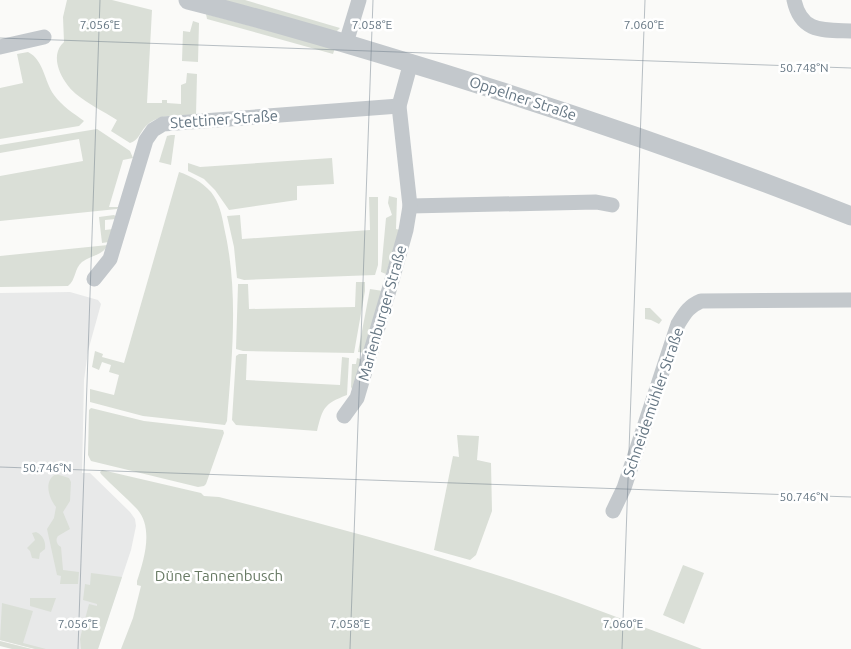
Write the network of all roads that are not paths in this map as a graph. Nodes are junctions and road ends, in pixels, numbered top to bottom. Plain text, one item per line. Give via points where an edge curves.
1 (188, 0) edge
2 (359, 0) edge
3 (794, 0) edge
4 (851, 31) edge
5 (44, 37) dead end
6 (346, 43) junction
7 (0, 47) edge
8 (410, 62) junction
9 (400, 106) junction
10 (612, 205) dead end
11 (410, 206) junction
12 (851, 216) edge
13 (94, 278) dead end
14 (851, 300) edge
15 (344, 416) dead end
16 (613, 511) dead end

1 - 6 street, Oppelner Straße
2 - 6 street
3 - 4 street via 796,10 813,28
5 - 7 street
6 - 8 street, Oppelner Straße
8 - 9 street, Marienburger Straße
8 - 12 street, Oppelner Straße via 584,117
9 - 11 street, Marienburger Straße
9 - 13 street, Stettiner Straße via 163,124 146,140 110,259
10 - 11 street via 596,202
11 - 15 street, Marienburger Straße via 406,230 357,398
14 - 16 street, Schneidemühler Straße via 702,302 686,310 678,324 624,488

